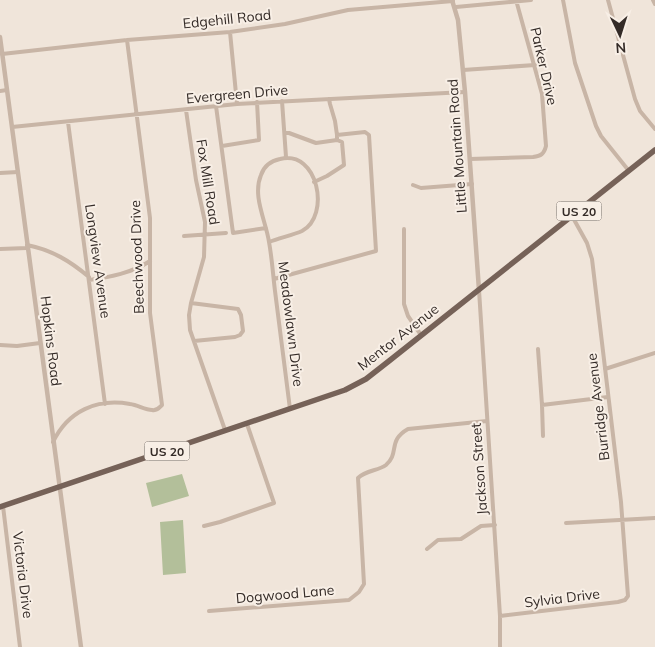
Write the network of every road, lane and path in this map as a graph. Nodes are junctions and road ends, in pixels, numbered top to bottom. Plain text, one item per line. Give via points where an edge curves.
1 (516, 0) edge
2 (531, 0) edge
3 (563, 0) edge
4 (608, 0) edge
5 (654, 0) edge
6 (453, 1) edge
7 (655, 4) edge
8 (456, 7) junction
9 (230, 32) junction
10 (0, 37) edge
11 (127, 40) junction
12 (2, 54) junction
13 (534, 65) junction
14 (463, 70) junction
15 (7, 90) junction
16 (0, 91) edge
17 (465, 92) junction
18 (329, 98) junction
19 (282, 101) junction
20 (258, 102) junction
21 (237, 104) junction
22 (216, 106) junction
23 (186, 110) junction
24 (137, 114) junction
25 (68, 122) junction
26 (12, 127) junction
27 (655, 129) edge
28 (285, 133) junction
29 (337, 138) junction
30 (222, 146) junction
31 (655, 150) edge
32 (286, 157) junction
33 (470, 159) junction
34 (629, 171) junction
35 (18, 172) junction
36 (0, 173) edge
37 (314, 182) junction
38 (472, 184) junction
39 (413, 185) dead end
40 (572, 216) junction
41 (266, 228) junction
42 (404, 229) dead end
43 (226, 233) dead end
44 (205, 235) junction
45 (184, 236) dead end
46 (269, 242) junction
47 (27, 247) junction
48 (0, 249) edge
49 (150, 261) junction
50 (140, 267) junction
51 (149, 273) junction
52 (89, 278) junction
53 (274, 279) junction
54 (479, 290) junction
55 (191, 303) junction
56 (421, 335) junction
57 (194, 341) junction
58 (40, 343) junction
59 (0, 345) edge
60 (538, 349) dead end
61 (655, 353) edge
62 (605, 369) junction
63 (608, 397) junction
64 (105, 404) junction
65 (542, 405) junction
66 (290, 409) junction
67 (487, 421) junction
68 (50, 422) junction
69 (63, 424) junction
70 (247, 424) junction
71 (225, 430) junction
72 (542, 436) dead end
73 (53, 443) junction
74 (58, 486) junction
75 (1, 507) edge
76 (655, 518) edge
77 (623, 520) junction
78 (566, 523) dead end
79 (495, 525) junction
80 (204, 526) dead end
81 (427, 548) dead end
82 (625, 600) joint
83 (209, 611) dead end
84 (500, 616) junction
85 (20, 647) edge
86 (81, 647) edge
87 (500, 647) edge

1 - 2 street
1 - 8 street
1 - 13 street, Parker Drive
3 - 34 street via 575,63 596,126
4 - 27 street via 635,99
5 - 7 street
6 - 8 street, Little Mountain Road
6 - 9 street, Edgehill Road via 348,10
8 - 14 street, Little Mountain Road
9 - 11 street, Edgehill Road
9 - 21 street
10 - 12 street, Hopkins Road
11 - 12 street, Edgehill Road
11 - 24 street, Beechwood Drive
12 - 15 street, Hopkins Road
13 - 14 street
13 - 33 street, Parker Drive via 543,104 545,152 533,157
14 - 17 street, Little Mountain Road
15 - 16 street
15 - 26 street, Hopkins Road
17 - 18 street, Evergreen Drive
17 - 33 street, Little Mountain Road
18 - 19 street, Evergreen Drive
18 - 29 street
19 - 20 street, Evergreen Drive
19 - 28 street
20 - 21 street, Evergreen Drive
20 - 30 street via 259,140
21 - 22 street, Evergreen Drive
22 - 23 street, Evergreen Drive
22 - 30 street
23 - 24 street, Evergreen Drive
23 - 44 street, Fox Mill Road
24 - 25 street, Evergreen Drive
24 - 49 street, Beechwood Drive via 150,218
25 - 26 street, Evergreen Drive
25 - 52 street, Longview Avenue
26 - 35 street, Hopkins Road
28 - 29 street via 316,144
28 - 32 street
29 - 37 street via 342,142 344,164
29 - 53 street via 365,132 368,136 376,251
30 - 41 street via 233,233
31 - 34 main road, Mentor Avenue / US 20
32 - 37 street via 300,160 308,166
32 - 41 street, Meadowlawn Drive via 272,161 263,169 258,182 258,197
33 - 38 street, Little Mountain Road
34 - 40 main road, Mentor Avenue / US 20
35 - 36 street
35 - 47 street, Hopkins Road
37 - 46 street via 318,209 312,221 303,231
38 - 39 street via 421,188
38 - 54 street, Little Mountain Road
40 - 54 main road, Mentor Avenue / US 20
40 - 62 street, Burridge Avenue via 592,258
41 - 46 street, Meadowlawn Drive
42 - 56 street via 403,298 408,316
43 - 44 street
44 - 45 street
44 - 55 street, Fox Mill Road via 204,257
46 - 53 street, Meadowlawn Drive
47 - 48 street
47 - 52 street via 64,257
47 - 58 street, Hopkins Road
49 - 50 street
49 - 51 street, Beechwood Drive
50 - 51 street
50 - 52 street via 113,276
51 - 64 street, Beechwood Drive via 161,407 155,410 128,403
52 - 64 street, Longview Avenue
53 - 66 street, Meadowlawn Drive
54 - 56 main road, Mentor Avenue / US 20
54 - 67 street, Jackson Street
55 - 57 street, Fox Mill Road via 189,322
55 - 57 street via 238,309 242,315 243,331 240,335
56 - 66 main road, Mentor Avenue / US 20 via 356,385
57 - 71 street, Fox Mill Road
58 - 59 street
58 - 68 street, Hopkins Road
60 - 65 street
61 - 62 street
62 - 63 street, Burridge Avenue
63 - 65 street
63 - 77 street, Burridge Avenue
64 - 69 street via 80,411
65 - 72 street
66 - 70 main road, Mentor Avenue / US 20
67 - 79 street, Jackson Street
67 - 83 street, Dogwood Lane via 408,429 399,435 393,457 386,466 358,478 364,584 349,600
68 - 69 street
68 - 73 street, Hopkins Road
69 - 73 street
70 - 71 main road, Mentor Avenue / US 20
70 - 80 street via 274,503
71 - 74 main road, Mentor Avenue / US 20
73 - 74 street, Hopkins Road
74 - 75 main road, Mentor Avenue / US 20
74 - 86 street, Hopkins Road
75 - 85 street, Victoria Drive
76 - 77 street
77 - 78 street
77 - 82 street, Burridge Avenue via 628,586
79 - 81 street via 478,528 461,539 438,540
79 - 84 street, Jackson Street
82 - 84 street, Sylvia Drive
84 - 87 street, Jackson Street

